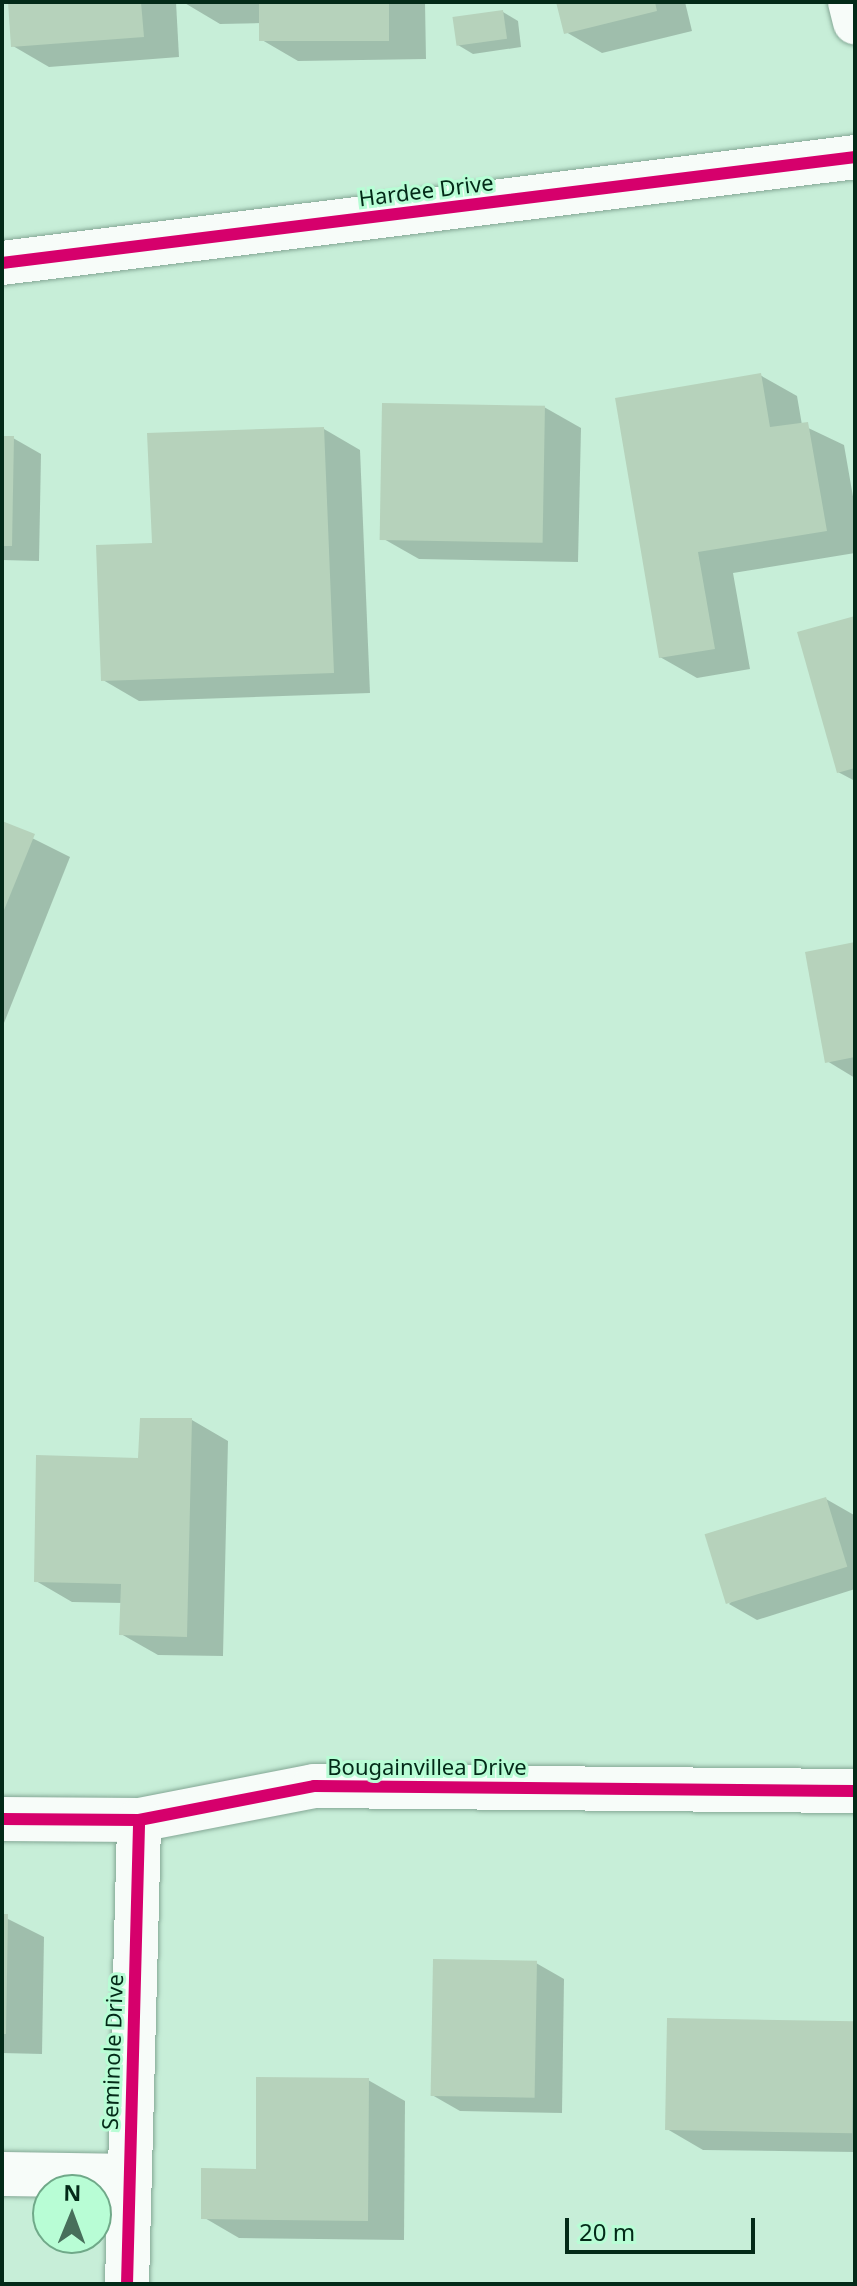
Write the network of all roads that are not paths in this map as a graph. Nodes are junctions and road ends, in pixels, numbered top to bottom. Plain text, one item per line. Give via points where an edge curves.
1 (850, 2) edge
2 (855, 22) edge
3 (855, 157) edge
4 (2, 263) edge
5 (855, 1791) edge
6 (2, 1819) edge
7 (139, 1820) junction
8 (2, 2174) edge
9 (129, 2176) junction
10 (127, 2284) edge

1 - 2 street
3 - 4 street, Hardee Drive
5 - 7 street, Bougainvillea Drive via 314,1786
6 - 7 street, Bougainvillea Drive
7 - 9 street, Seminole Drive
8 - 9 street
9 - 10 street, Seminole Drive

